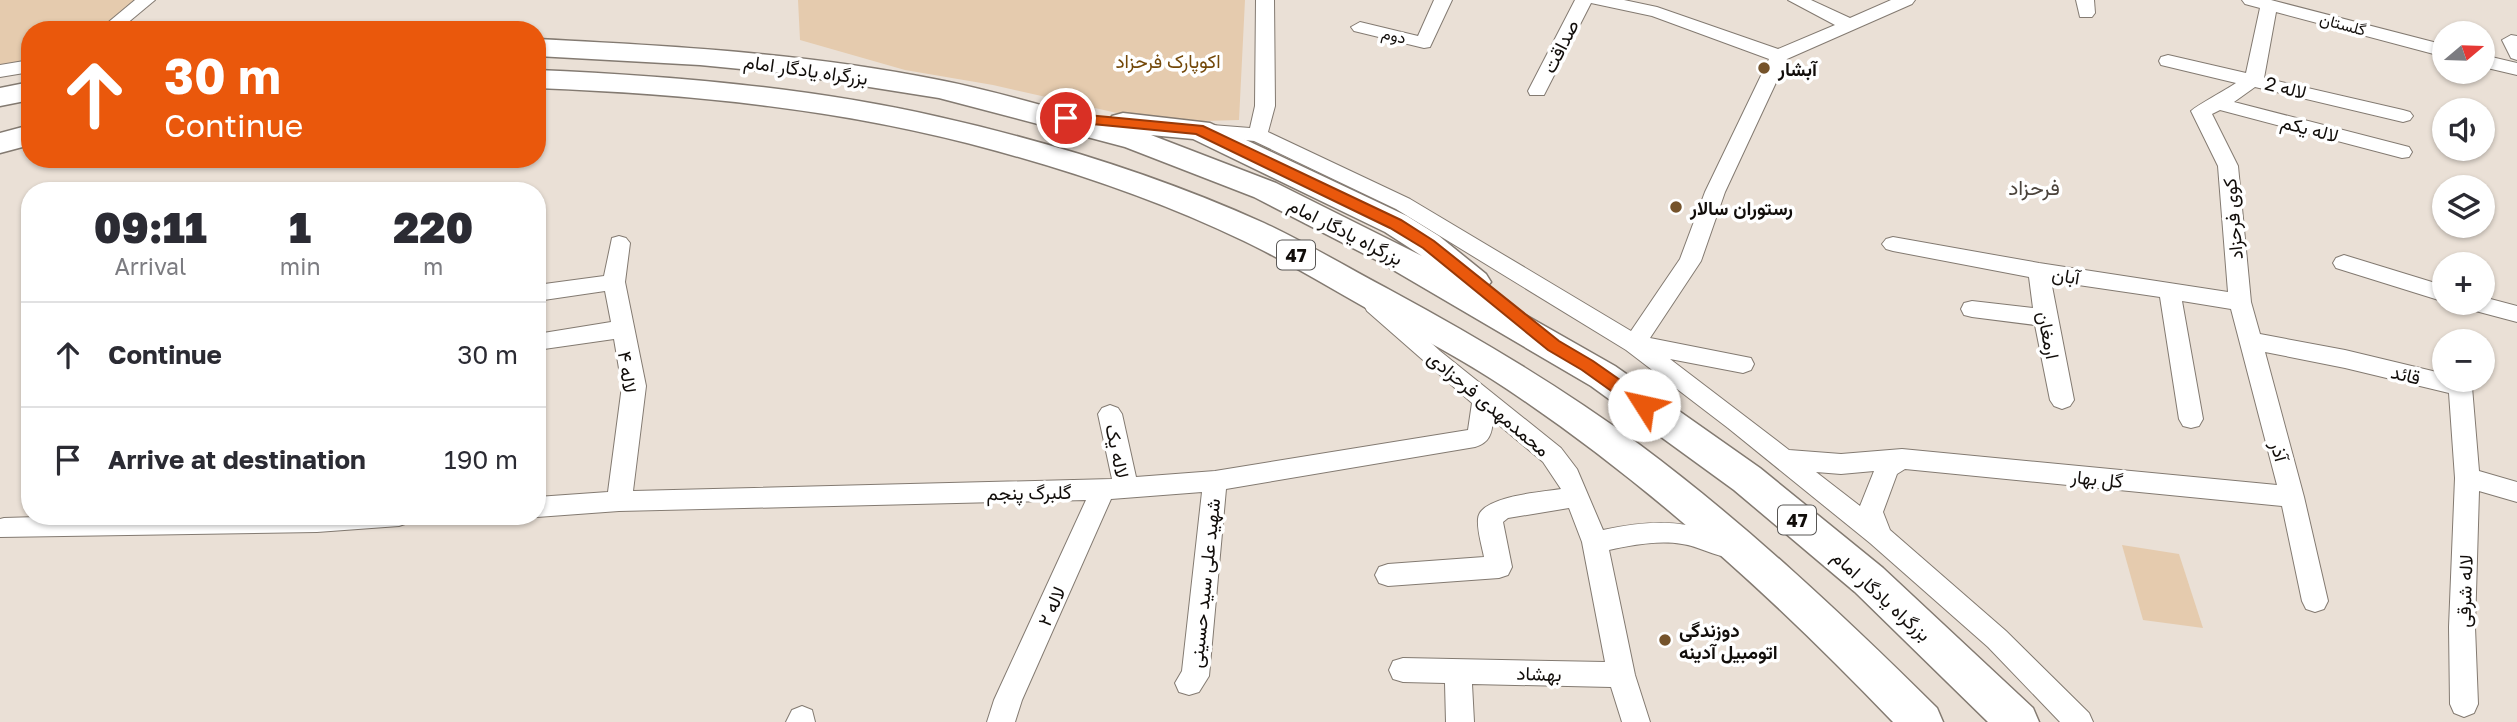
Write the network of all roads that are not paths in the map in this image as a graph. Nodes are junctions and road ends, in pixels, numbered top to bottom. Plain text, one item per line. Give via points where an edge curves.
1 (146, 0) edge
2 (1265, 0) edge
3 (1443, 0) edge
4 (1584, 0) edge
5 (1598, 0) edge
6 (1797, 0) edge
7 (1906, 0) edge
8 (2260, 2) edge
9 (2334, 14) junction
10 (2394, 17) dead end
11 (119, 21) edge
12 (1850, 25) junction
13 (1360, 27) dead end
14 (2394, 37) junction
15 (2332, 42) dead end
16 (546, 47) edge
17 (2432, 47) edge
18 (1779, 56) junction
19 (2168, 61) dead end
20 (2496, 64) edge
21 (21, 68) edge
22 (2517, 69) edge
23 (0, 71) edge
24 (2254, 79) junction
25 (546, 80) edge
26 (1537, 91) dead end
27 (21, 93) edge
28 (0, 97) edge
29 (2218, 104) junction
30 (1040, 115) junction
31 (2403, 116) dead end
32 (21, 122) edge
33 (0, 125) edge
34 (1199, 130) junction
35 (1258, 135) junction
36 (21, 137) edge
37 (0, 143) edge
38 (2402, 152) dead end
39 (618, 243) dead end
40 (1893, 244) dead end
41 (2344, 263) dead end
42 (2039, 271) junction
43 (614, 282) junction
44 (1354, 286) junction
45 (2432, 290) edge
46 (546, 292) edge
47 (2170, 292) junction
48 (2240, 302) junction
49 (2495, 308) edge
50 (1972, 309) dead end
51 (2517, 314) edge
52 (2045, 318) junction
53 (622, 329) junction
54 (2248, 340) junction
55 (546, 341) edge
56 (1634, 344) junction
57 (1553, 346) junction
58 (1743, 364) dead end
59 (1485, 398) junction
60 (2062, 400) dead end
61 (1110, 414) dead end
62 (2191, 419) dead end
63 (1783, 458) junction
64 (1902, 459) junction
65 (2467, 478) junction
66 (1214, 481) junction
67 (1114, 489) junction
68 (2517, 492) edge
69 (1577, 496) junction
70 (2292, 497) junction
71 (619, 501) junction
72 (546, 506) edge
73 (160, 525) edge
74 (4, 528) dead end
75 (1879, 536) junction
76 (1595, 542) junction
77 (1746, 552) junction
78 (1388, 575) dead end
79 (2315, 601) dead end
80 (1403, 670) dead end
81 (1458, 671) junction
82 (1621, 675) junction
83 (1189, 683) dead end
84 (2464, 704) dead end
85 (1001, 722) edge
86 (1460, 722) edge
87 (1636, 722) edge
88 (1922, 722) edge
89 (2018, 722) edge
90 (2079, 722) edge

1 - 11 street
2 - 35 street via 1265,106
3 - 13 street, دوم via 1424,43
4 - 26 street, صداقت
5 - 18 street via 1657,12
6 - 12 street
7 - 12 street
8 - 9 street, گلستان
8 - 24 street
9 - 14 street, گلستان
9 - 15 street
10 - 14 street
12 - 18 street
14 - 17 street
16 - 30 highway, بزرگراه یادگار امام / 47 via 781,64 939,89
18 - 56 street via 1715,192 1690,261
19 - 24 street, لاله 2
20 - 22 street
21 - 23 street
24 - 29 street
24 - 31 street, لاله 2
25 - 44 highway, بزرگراه یادگار امام / 47 via 679,88 814,104 977,136 1065,160 1194,207 1258,234
27 - 28 highway
29 - 38 street, لاله یکم
29 - 48 street, کوی فرحزاد via 2201,111 2228,166
30 - 34 highway
30 - 57 highway, بزرگراه یادگار امام / 47 via 1135,140 1265,190 1390,253
32 - 33 highway
34 - 35 street
34 - 57 highway via 1396,224 1428,244
35 - 56 street via 1403,204
36 - 37 highway
39 - 43 street, لاله ۴
40 - 42 street, آبان
41 - 45 street
42 - 47 street, آبان
42 - 52 street, ارمغان
43 - 46 street
43 - 53 street, لاله ۴
44 - 59 street, محمدمهدی فرحزادی
44 - 77 highway, بزرگراه یادگار امام / 47 via 1462,345 1570,414
47 - 48 street, آبان
47 - 62 street
48 - 54 street, آذر
49 - 51 street
50 - 52 street
52 - 60 street, ارمغان
53 - 55 street
53 - 71 street, لاله ۴ via 634,386
54 - 65 street, قائد via 2460,387
54 - 70 street, آذر
56 - 58 street
56 - 63 street
57 - 89 highway, بزرگراه یادگار امام / 47 via 1747,479 1869,580
59 - 66 street, گلبرگ پنجم via 1475,438
59 - 69 street, محمدمهدی فرحزادی via 1552,454
61 - 67 street, لاله یک
63 - 64 street, گل بهار via 1841,464
63 - 75 street
64 - 70 street, گل بهار
64 - 75 street via 1887,468 1876,495 1871,512
65 - 68 street
65 - 84 street, لاله شرقی
66 - 67 street, گلبرگ پنجم
66 - 83 street, شهید علی سید حسینی via 1195,676
67 - 71 street, گلبرگ پنجم
67 - 85 street, لاله ۲
69 - 76 street, محمدمهدی فرحزادی
69 - 78 street via 1502,509 1490,518 1499,567
70 - 79 street, آذر
71 - 72 street, گلبرگ پنجم
73 - 74 street
75 - 90 street via 1997,639
76 - 77 street via 1638,533 1682,533
76 - 82 street, محمدمهدی فرحزادی
77 - 88 highway, بزرگراه یادگار امام / 47
80 - 81 street, بهشاد
81 - 82 street, بهشاد
81 - 86 street
82 - 87 street, محمدمهدی فرحزادی

